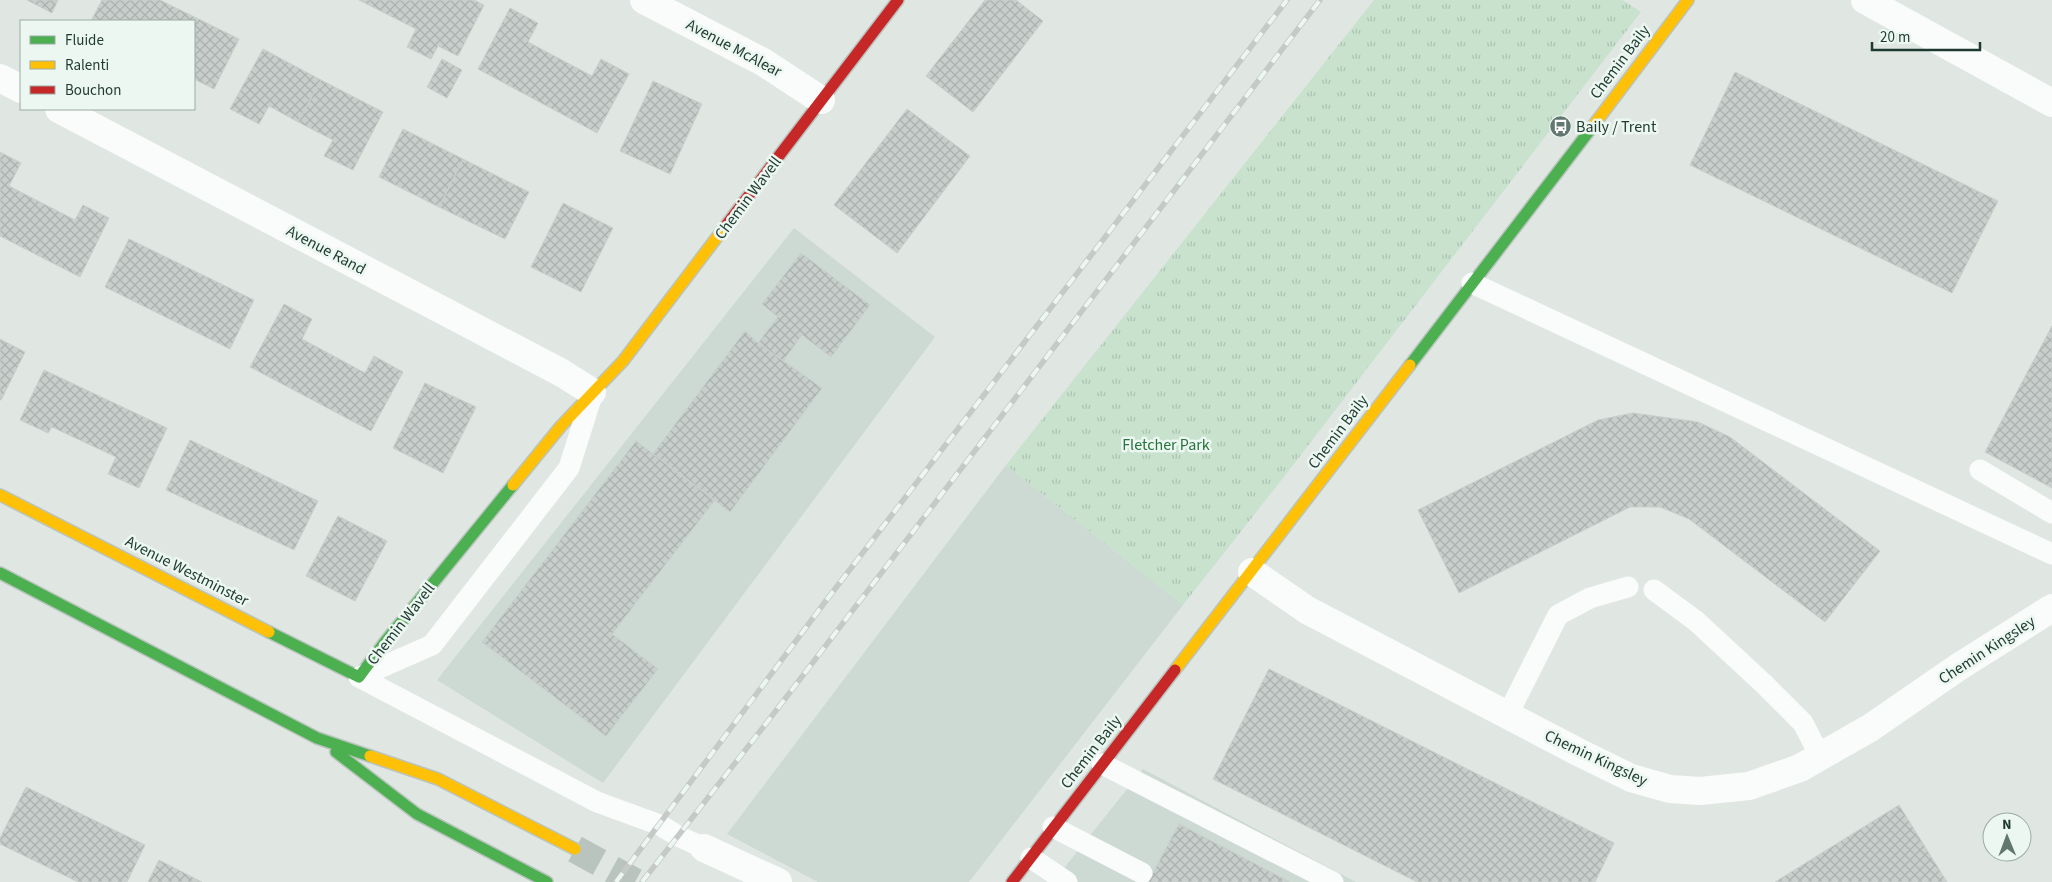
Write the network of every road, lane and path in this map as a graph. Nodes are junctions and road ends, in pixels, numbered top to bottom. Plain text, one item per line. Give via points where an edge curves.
1 (644, 0) edge
2 (898, 0) edge
3 (1688, 0) edge
4 (1866, 0) edge
5 (0, 78) edge
6 (20, 88) edge
7 (821, 100) junction
8 (2052, 103) edge
9 (61, 110) edge
10 (1472, 283) junction
11 (592, 392) junction
12 (1980, 470) dead end
13 (0, 494) edge
14 (2052, 513) edge
15 (2052, 554) edge
16 (1252, 572) junction
17 (0, 573) edge
18 (1628, 587) dead end
19 (1654, 590) dead end
20 (2052, 608) edge
21 (360, 677) junction
22 (1507, 716) junction
23 (317, 738) junction
24 (1820, 756) junction
25 (1102, 764) junction
26 (1053, 827) junction
27 (704, 848) joint
28 (575, 850) tunnel mouth
29 (1031, 858) junction
30 (1142, 874) dead end
31 (547, 882) edge
32 (778, 882) edge
33 (1012, 882) edge
34 (1067, 882) edge
35 (1333, 882) edge

1 - 7 street, Avenue McAlear via 763,62
2 - 7 street, Chemin Wavell
3 - 10 street, Chemin Baily
4 - 8 street
5 - 6 street
7 - 11 street, Chemin Wavell via 623,362
9 - 11 street, Avenue Rand via 562,373
10 - 15 lane
10 - 16 street, Chemin Baily
11 - 21 street, Chemin Wavell via 385,642
11 - 21 lane, Chemin Wavell via 570,468 432,645
12 - 14 lane
13 - 21 street, Avenue Westminster
16 - 22 street, Chemin Kingsley via 1307,610
16 - 25 street, Chemin Baily
17 - 23 street
18 - 22 lane via 1590,598 1558,615
19 - 24 lane via 1696,621 1764,684 1803,724
20 - 24 street, Chemin Kingsley via 1870,728
21 - 27 lane via 597,802 660,825
22 - 24 street, Chemin Kingsley via 1631,778 1670,789 1700,791 1749,786 1800,768
23 - 28 street via 438,779
23 - 31 street via 418,814
25 - 26 street, Chemin Baily
25 - 35 lane
26 - 29 street, Chemin Baily
26 - 30 lane
27 - 32 street
29 - 33 street, Chemin Baily
29 - 34 lane

